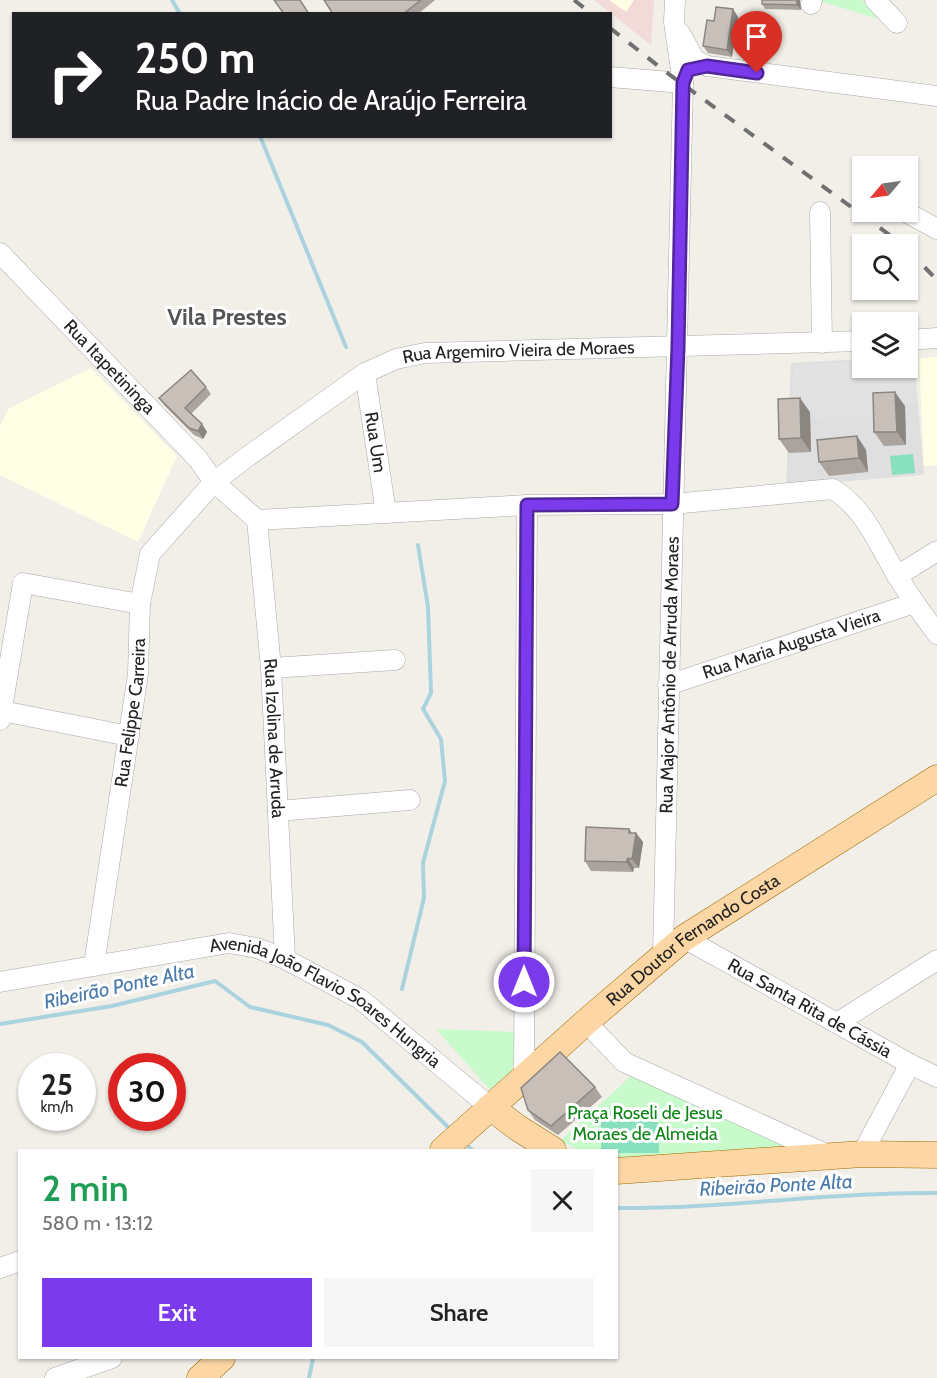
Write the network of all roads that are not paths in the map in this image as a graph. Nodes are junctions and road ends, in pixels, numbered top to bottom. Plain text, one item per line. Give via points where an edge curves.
1 (675, 0) edge
2 (875, 0) edge
3 (674, 22) junction
4 (897, 23) dead end
5 (707, 66) junction
6 (612, 77) edge
7 (683, 83) junction
8 (937, 96) edge
9 (820, 212) dead end
10 (918, 219) edge
11 (937, 229) edge
12 (0, 253) edge
13 (937, 338) edge
14 (918, 339) edge
15 (852, 342) edge
16 (822, 343) junction
17 (678, 347) junction
18 (365, 373) junction
19 (247, 457) junction
20 (198, 459) junction
21 (214, 482) junction
22 (672, 504) junction
23 (527, 505) junction
24 (386, 513) junction
25 (257, 520) junction
26 (937, 551) edge
27 (897, 576) junction
28 (914, 603) junction
29 (140, 604) junction
30 (937, 634) edge
31 (5, 659) edge
32 (395, 660) dead end
33 (271, 668) junction
34 (668, 685) junction
35 (1, 715) edge
36 (129, 736) junction
37 (937, 778) edge
38 (410, 800) dead end
39 (278, 811) junction
40 (684, 938) junction
41 (663, 955) junction
42 (285, 959) junction
43 (937, 960) edge
44 (94, 965) junction
45 (0, 982) edge
46 (586, 1022) junction
47 (837, 1023) junction
48 (910, 1064) junction
49 (524, 1077) junction
50 (937, 1077) edge
51 (490, 1107) junction
52 (445, 1149) edge
53 (551, 1149) edge
54 (862, 1154) junction
55 (937, 1155) edge
56 (830, 1156) junction
57 (618, 1171) edge
58 (18, 1263) edge
59 (0, 1268) edge
60 (109, 1359) edge
61 (210, 1368) edge
62 (55, 1378) edge
63 (182, 1378) edge

1 - 3 street, Rua Major Antônio de Arruda Moraes
2 - 4 street
3 - 5 street via 694,59
3 - 7 street, Rua Major Antônio de Arruda Moraes
5 - 7 street via 688,70
5 - 8 street
6 - 7 street
7 - 17 street, Rua Major Antônio de Arruda Moraes
9 - 16 street
10 - 11 street
12 - 20 street, Rua Itapetininga
13 - 14 street
15 - 16 street, Rua Argemiro Vieira de Moraes
16 - 17 street, Rua Argemiro Vieira de Moraes
17 - 18 street, Rua Argemiro Vieira de Moraes via 425,353 396,359
17 - 22 street, Rua Major Antônio de Arruda Moraes
18 - 19 street, Rua Argemiro Vieira de Moraes
18 - 24 street, Rua Um
19 - 20 street
19 - 21 street, Rua Argemiro Vieira de Moraes
20 - 21 street, Rua Itapetininga
21 - 25 street, Rua Itapetininga
21 - 29 street, Rua Felippe Carreira via 150,554
22 - 23 street
22 - 27 street via 832,489 860,511
22 - 34 street, Rua Major Antônio de Arruda Moraes
23 - 24 street
23 - 49 street
24 - 25 street
25 - 33 street, Rua Izolina de Arruda
26 - 27 street
27 - 28 street
28 - 30 street
28 - 34 street, Rua Maria Augusta Vieira
29 - 31 street via 23,582
29 - 36 street, Rua Felippe Carreira via 138,674
31 - 35 street
32 - 33 street
33 - 39 street, Rua Izolina de Arruda
34 - 41 street, Rua Major Antônio de Arruda Moraes
35 - 36 street
36 - 44 street, Rua Felippe Carreira
37 - 40 main road, Rua Doutor Fernando Costa
38 - 39 street
39 - 42 street, Rua Izolina de Arruda
40 - 41 main road, Rua Doutor Fernando Costa
40 - 47 street, Rua Santa Rita de Cássia
41 - 46 main road, Rua Doutor Fernando Costa
42 - 44 street, Avenida João Flavio Soares Hungria via 229,943
42 - 51 street, Avenida João Flavio Soares Hungria via 360,999
43 - 47 street
44 - 45 street, Avenida João Flavio Soares Hungria
46 - 49 main road, Rua Doutor Fernando Costa
46 - 56 street via 624,1062
47 - 48 street, Rua Santa Rita de Cássia
48 - 50 street, Rua Santa Rita de Cássia
48 - 54 street
49 - 51 main road, Rua Doutor Fernando Costa
51 - 52 main road, Rua Doutor Fernando Costa
51 - 53 main road
54 - 55 main road
54 - 56 main road
56 - 57 main road
58 - 59 street
60 - 62 street
61 - 63 street

